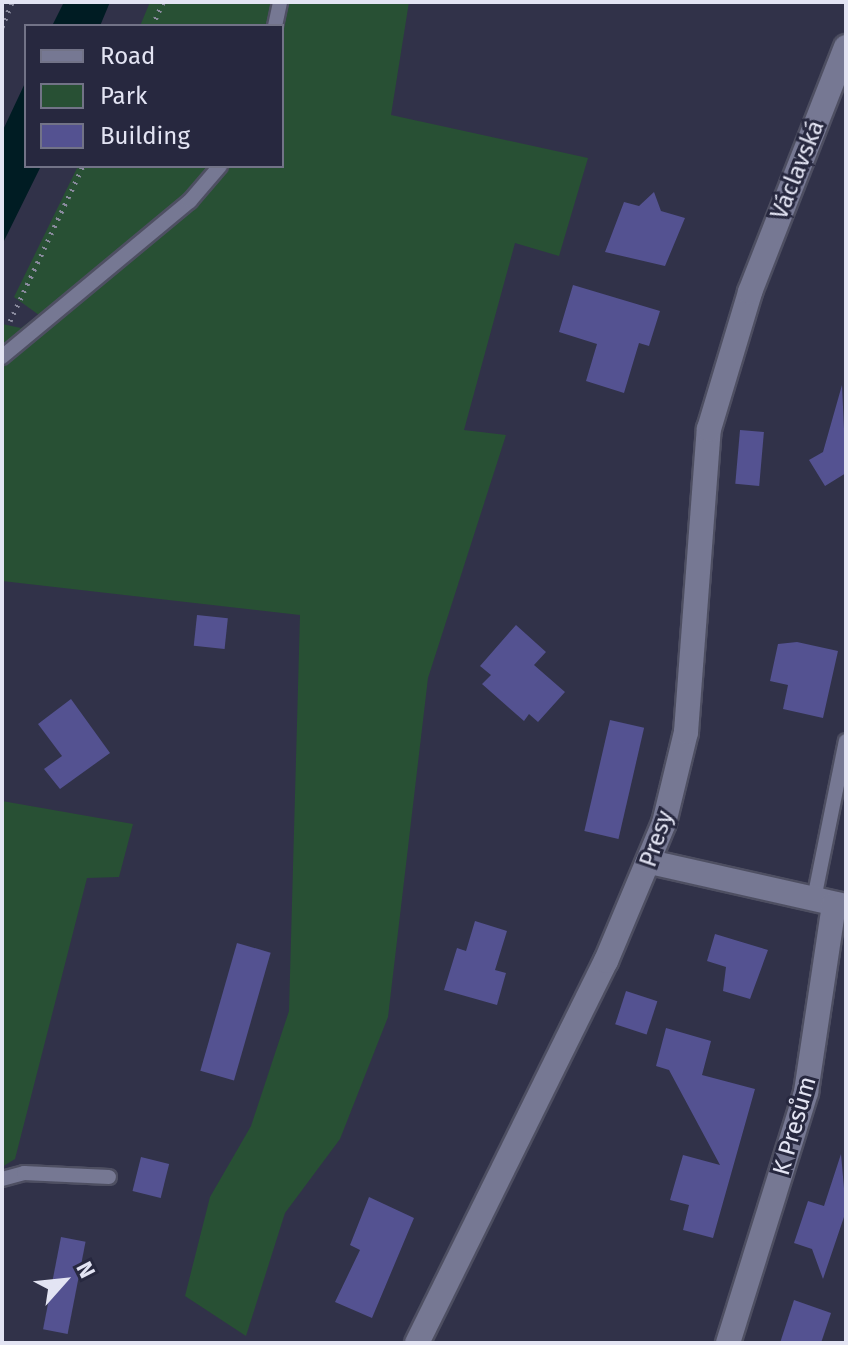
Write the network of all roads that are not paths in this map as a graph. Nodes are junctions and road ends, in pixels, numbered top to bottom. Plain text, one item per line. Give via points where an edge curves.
1 (280, 2) edge
2 (275, 24) edge
3 (846, 47) edge
4 (218, 168) edge
5 (750, 292) joint
6 (2, 357) edge
7 (846, 741) edge
8 (650, 862) junction
9 (832, 903) edge
10 (109, 1177) dead end
11 (2, 1179) edge
12 (417, 1343) edge
13 (728, 1343) edge

1 - 2 lane
3 - 5 street, Václavská
4 - 6 lane via 190,201
5 - 8 street, Presy via 702,471 686,732
7 - 9 lane, K Presům
8 - 9 street
8 - 12 street, Presy
9 - 13 street, K Presům via 806,1092
10 - 11 lane

